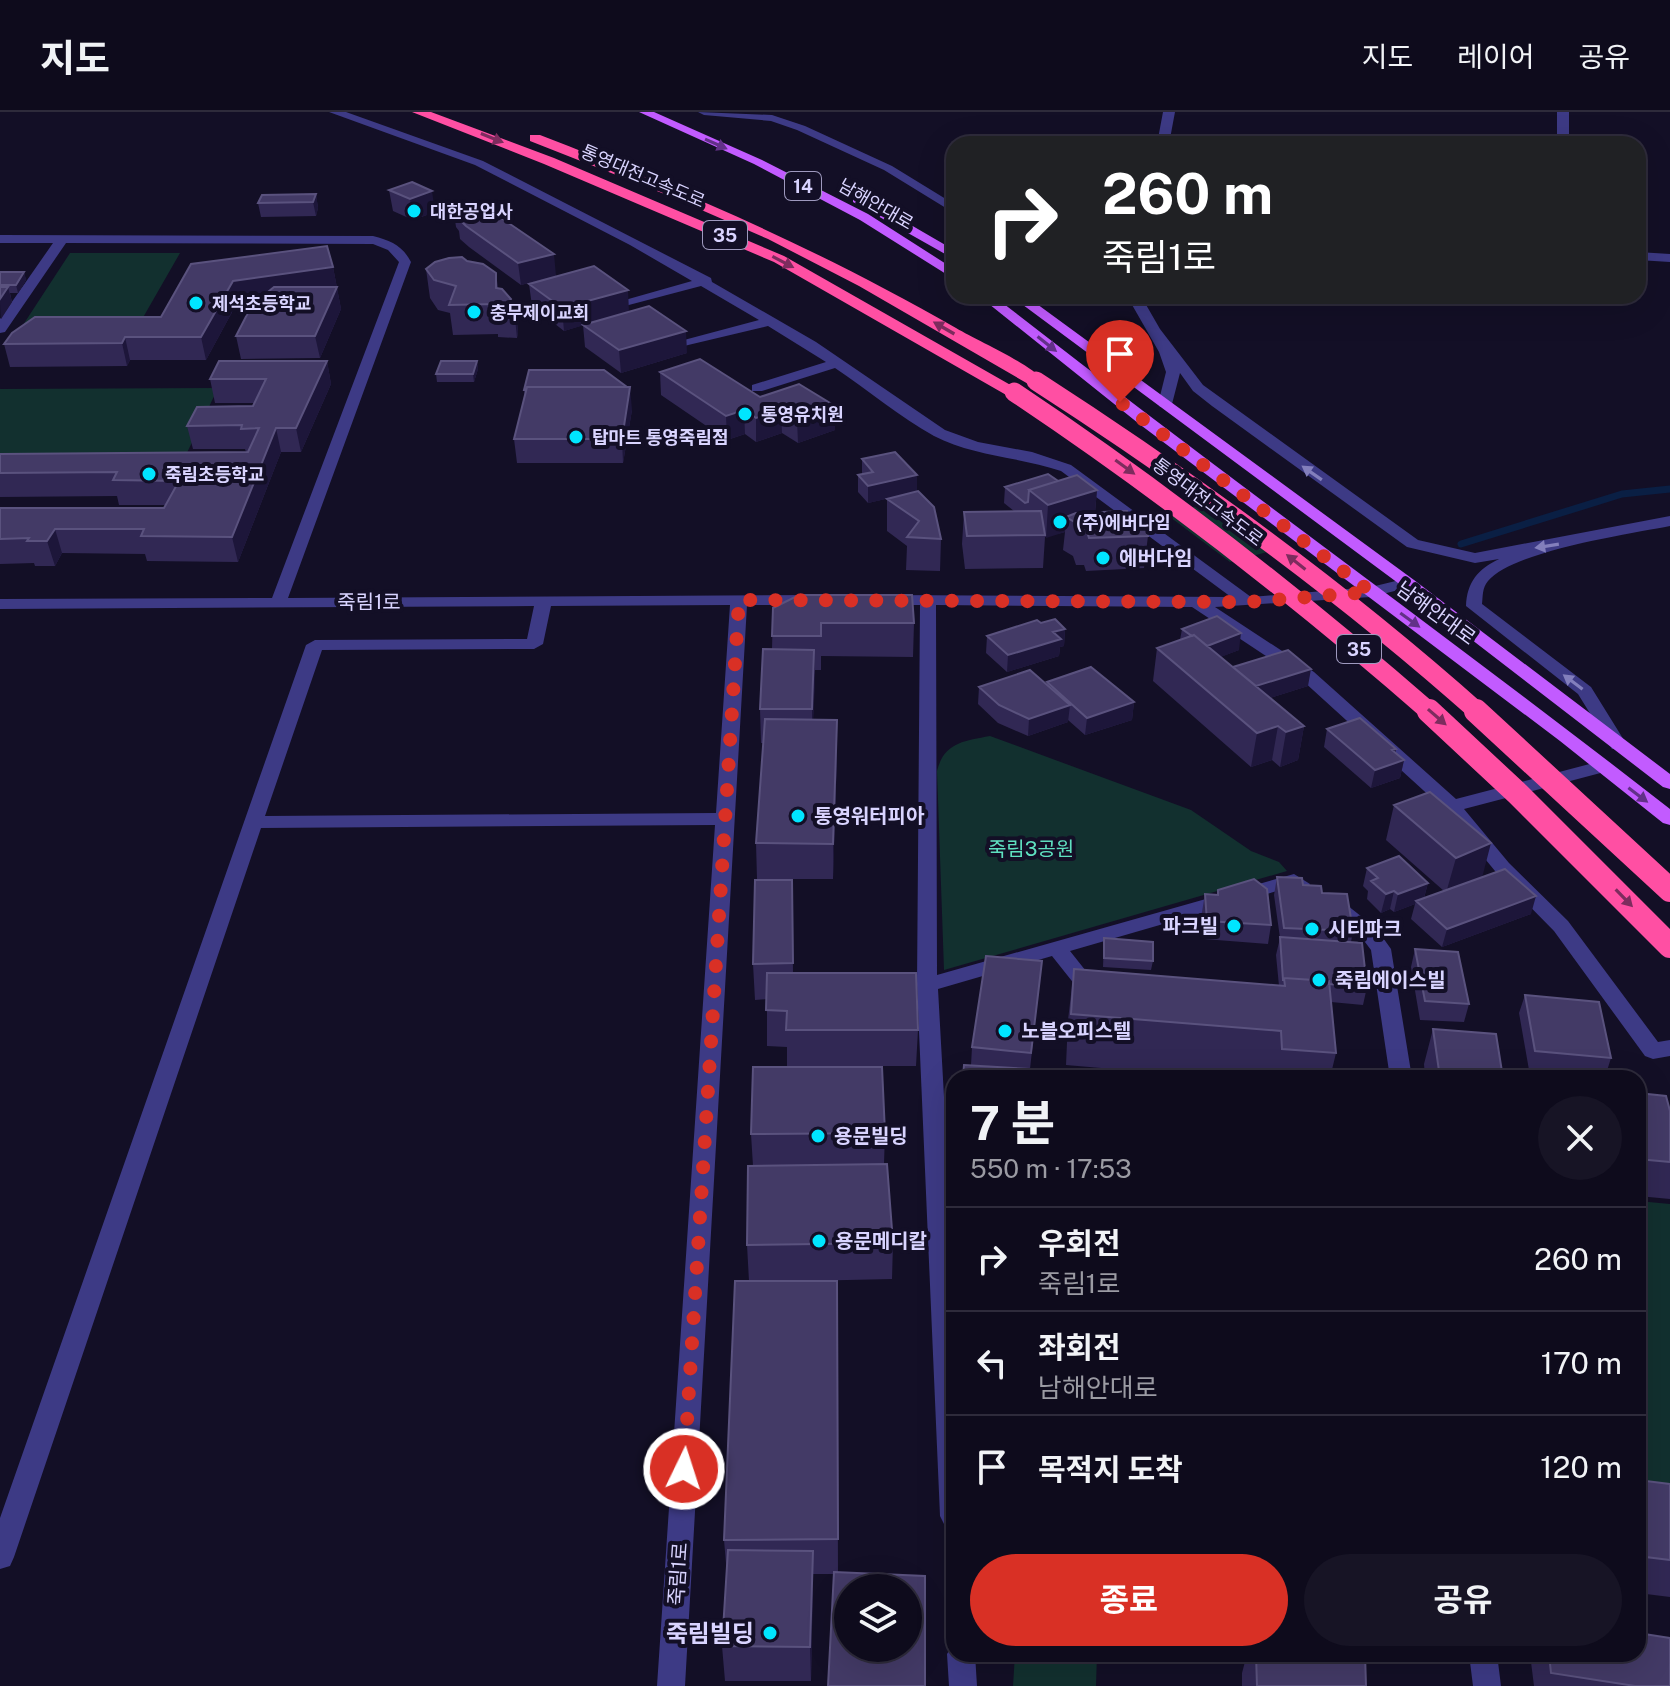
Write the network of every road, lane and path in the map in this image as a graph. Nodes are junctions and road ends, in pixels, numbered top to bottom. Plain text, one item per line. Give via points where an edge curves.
1 (335, 112) edge
2 (419, 112) edge
3 (645, 112) edge
4 (677, 112) edge
5 (704, 112) edge
6 (1169, 112) edge
7 (1563, 112) edge
8 (774, 115) edge
9 (526, 134) dead end
10 (1164, 136) edge
11 (1563, 136) edge
12 (946, 204) edge
13 (63, 238) junction
14 (0, 239) edge
15 (946, 250) edge
16 (1646, 256) edge
17 (1670, 258) edge
18 (946, 270) edge
19 (706, 281) junction
20 (630, 303) edge
21 (996, 304) edge
22 (1029, 304) edge
23 (1139, 304) edge
24 (771, 321) junction
25 (0, 329) edge
26 (1155, 332) junction
27 (689, 343) edge
28 (837, 363) junction
29 (757, 388) dead end
30 (1165, 404) junction
31 (1670, 521) edge
32 (1576, 541) junction
33 (1408, 583) junction
34 (1371, 592) junction
35 (739, 600) junction
36 (833, 600) edge
37 (865, 600) edge
38 (928, 600) junction
39 (544, 601) junction
40 (1196, 602) junction
41 (1248, 602) junction
42 (278, 603) junction
43 (0, 604) edge
44 (1618, 745) junction
45 (1601, 767) junction
46 (1670, 783) edge
47 (1452, 806) junction
48 (725, 819) junction
49 (1670, 819) edge
50 (252, 822) junction
51 (1670, 890) edge
52 (1670, 946) edge
53 (1056, 947) junction
54 (927, 985) junction
55 (1101, 1005) edge
56 (1670, 1048) edge
57 (1400, 1070) edge
58 (946, 1359) edge
59 (0, 1557) edge
60 (962, 1662) edge
61 (1484, 1662) edge
62 (671, 1686) edge
63 (963, 1686) edge
64 (1487, 1686) edge

1 - 19 street via 479,163
2 -> 52 highway, 통영대전고속도로 / 35, bridge via 779,259 1086,438 1308,606 1447,724
3 -> 18 main road, 남해안대로 / 14 via 864,217
4 - 15 main road, 남해안대로 / 14 via 859,200
5 - 8 street
6 - 10 street
7 - 11 street
8 - 12 street via 888,168
51 -> 9 highway, 통영대전고속도로 / 35, bridge via 1469,703 1376,626 1111,429 885,293 804,251
13 - 14 street
13 - 25 street
13 - 42 street via 373,240 402,253 405,262
16 - 17 street
19 - 20 street
19 - 24 street
21 -> 34 main road, 남해안대로
22 - 30 main road, 남해안대로
23 - 26 street
24 - 27 street
24 - 28 street
26 - 30 street via 1173,372
32 -> 26 street via 1475,558 1413,544 1198,388
28 - 29 street
28 - 41 street via 940,433 1066,468
30 - 33 main road, 남해안대로
31 - 32 street
44 -> 32 street via 1585,691 1474,606 1472,597 1491,568
33 - 34 street
33 - 44 main road, 남해안대로
34 - 41 street
34 -> 45 main road, 남해안대로
35 - 36 street, 죽림1로
35 - 39 street, 죽림1로
35 - 48 street, 죽림1로
37 - 38 street
38 - 40 street
38 - 54 street
39 - 42 street, 죽림1로
39 - 50 street via 534,644 315,645
40 - 41 street
40 - 47 street via 1308,676
42 - 43 street, 죽림1로
44 - 46 main road, 남해안대로
45 - 47 street
45 -> 49 main road, 남해안대로
47 - 56 street via 1502,867 1561,926 1653,1051
48 - 50 street
48 - 62 street, 죽림1로
50 - 59 street
53 - 54 street
53 - 55 street
53 - 57 street via 1294,880 1333,904 1381,949
54 - 58 street
60 - 63 street
61 - 64 street

